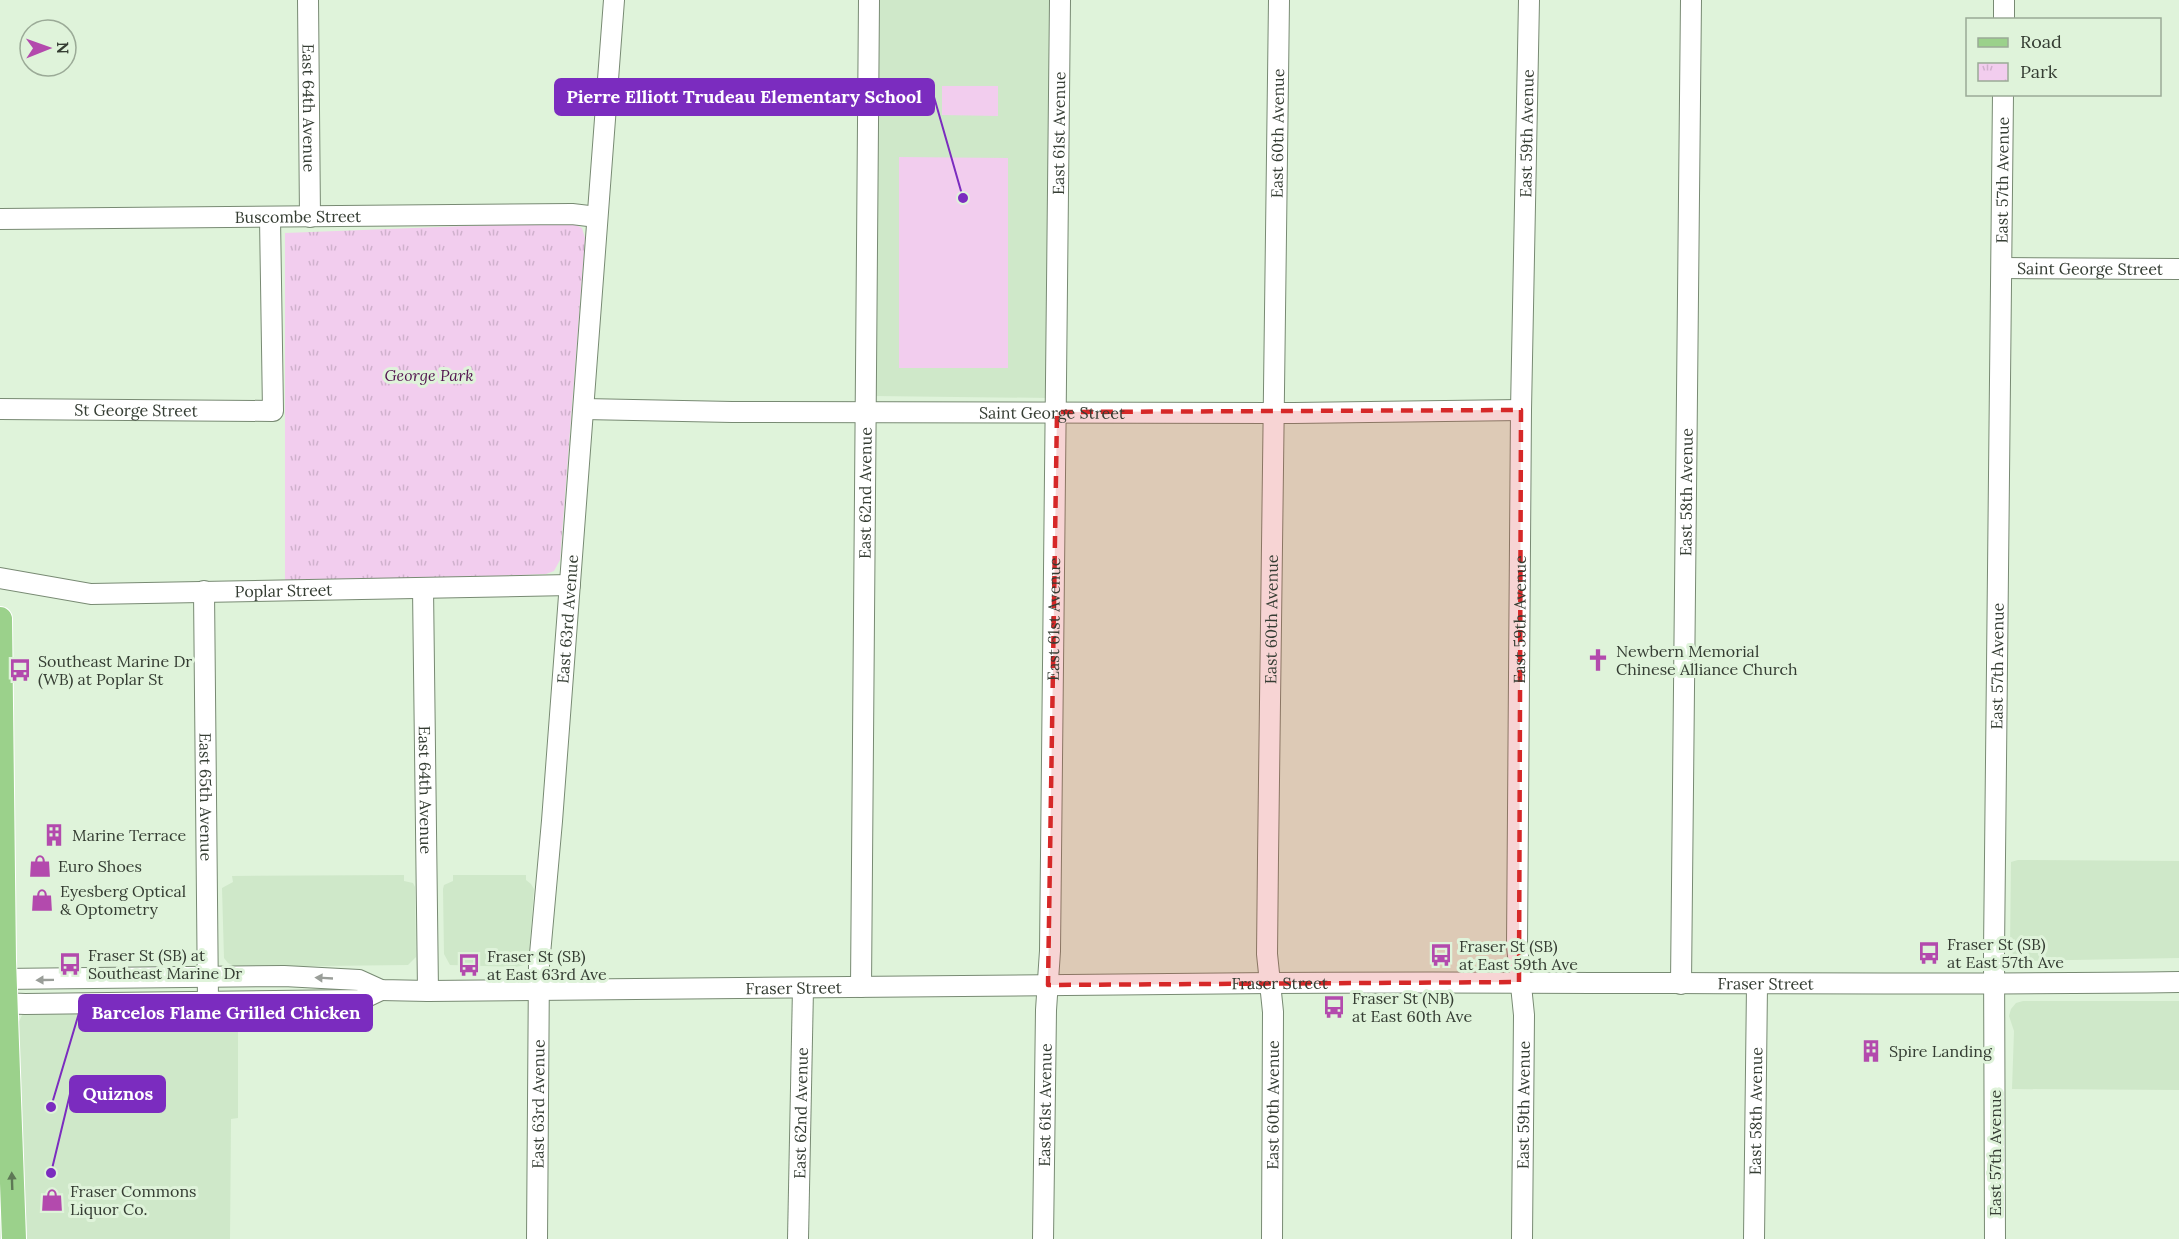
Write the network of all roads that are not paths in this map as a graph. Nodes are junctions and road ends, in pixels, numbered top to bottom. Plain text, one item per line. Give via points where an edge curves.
1 (308, 0) edge
2 (614, 0) edge
3 (869, 0) edge
4 (1060, 0) edge
5 (1280, 0) edge
6 (1529, 0) edge
7 (1691, 0) edge
8 (2004, 0) edge
9 (2004, 18) edge
10 (2003, 96) edge
11 (309, 217) junction
12 (597, 217) junction
13 (270, 218) junction
14 (0, 219) edge
15 (2002, 268) junction
16 (2179, 269) edge
17 (0, 409) edge
18 (584, 409) junction
19 (1521, 410) junction
20 (865, 412) junction
21 (1057, 412) junction
22 (1274, 412) junction
23 (0, 578) edge
24 (570, 585) junction
25 (423, 588) junction
26 (204, 591) junction
27 (0, 619) edge
28 (209, 976) junction
29 (3, 980) edge
30 (1269, 982) junction
31 (1519, 982) junction
32 (2179, 982) edge
33 (1681, 984) junction
34 (1995, 984) junction
35 (1048, 985) junction
36 (1756, 985) junction
37 (861, 987) junction
38 (802, 988) junction
39 (381, 990) junction
40 (428, 991) junction
41 (539, 991) junction
42 (208, 1002) junction
43 (3, 1003) edge
44 (14, 1239) edge
45 (537, 1239) edge
46 (798, 1239) edge
47 (1043, 1239) edge
48 (1272, 1239) edge
49 (1522, 1239) edge
50 (1754, 1239) edge
51 (1995, 1239) edge

1 - 11 street, East 64th Avenue
2 - 12 street, East 63rd Avenue
3 - 20 street, East 62nd Avenue
4 - 21 street, East 61st Avenue
5 - 22 street, East 60th Avenue
6 - 19 street, East 59th Avenue
7 - 33 street, East 58th Avenue
8 - 9 street
10 - 15 street, East 57th Avenue
11 - 12 street, Buscombe Street
11 - 13 street, Buscombe Street
12 - 18 street, East 63rd Avenue
13 - 14 street, Buscombe Street
13 - 17 street, St George Street via 273,411
15 - 16 street, Saint George Street
15 - 34 street, East 57th Avenue
18 - 20 street, Saint George Street
18 - 24 street, East 63rd Avenue
19 - 22 street, Saint George Street
19 - 31 street, East 59th Avenue
20 - 21 street, Saint George Street
20 - 37 street, East 62nd Avenue
21 - 22 street, Saint George Street
21 - 35 street, East 61st Avenue
22 - 30 street, East 60th Avenue
23 - 26 street, Poplar Street via 92,594
24 - 25 street, Poplar Street
24 - 41 street, East 63rd Avenue
25 - 26 street, Poplar Street
25 - 40 street, East 64th Avenue
26 - 28 street, East 65th Avenue
27 - 29 main road
28 -> 29 street, Fraser Street
39 -> 28 street, Fraser Street via 359,980
28 - 42 street, East 65th Avenue
29 - 43 main road
30 - 31 street, Fraser Street
30 - 35 street, Fraser Street
30 - 48 street, East 60th Avenue via 1273,1012
31 - 33 street, Fraser Street
31 - 49 street, East 59th Avenue via 1524,1015
32 - 34 street, Fraser Street
33 - 36 street, Fraser Street
34 - 36 street, Fraser Street
34 - 51 street, East 57th Avenue
35 - 37 street, Fraser Street
35 - 47 street, East 61st Avenue
36 - 50 street, East 58th Avenue
37 - 38 street, Fraser Street
38 - 41 street, Fraser Street
38 - 46 street, East 62nd Avenue
39 - 40 street, Fraser Street
39 - 42 street, Fraser Street via 360,1000
40 - 41 street, Fraser Street
41 - 45 street, East 63rd Avenue
42 - 43 street, Fraser Street
44 -> 43 main road

